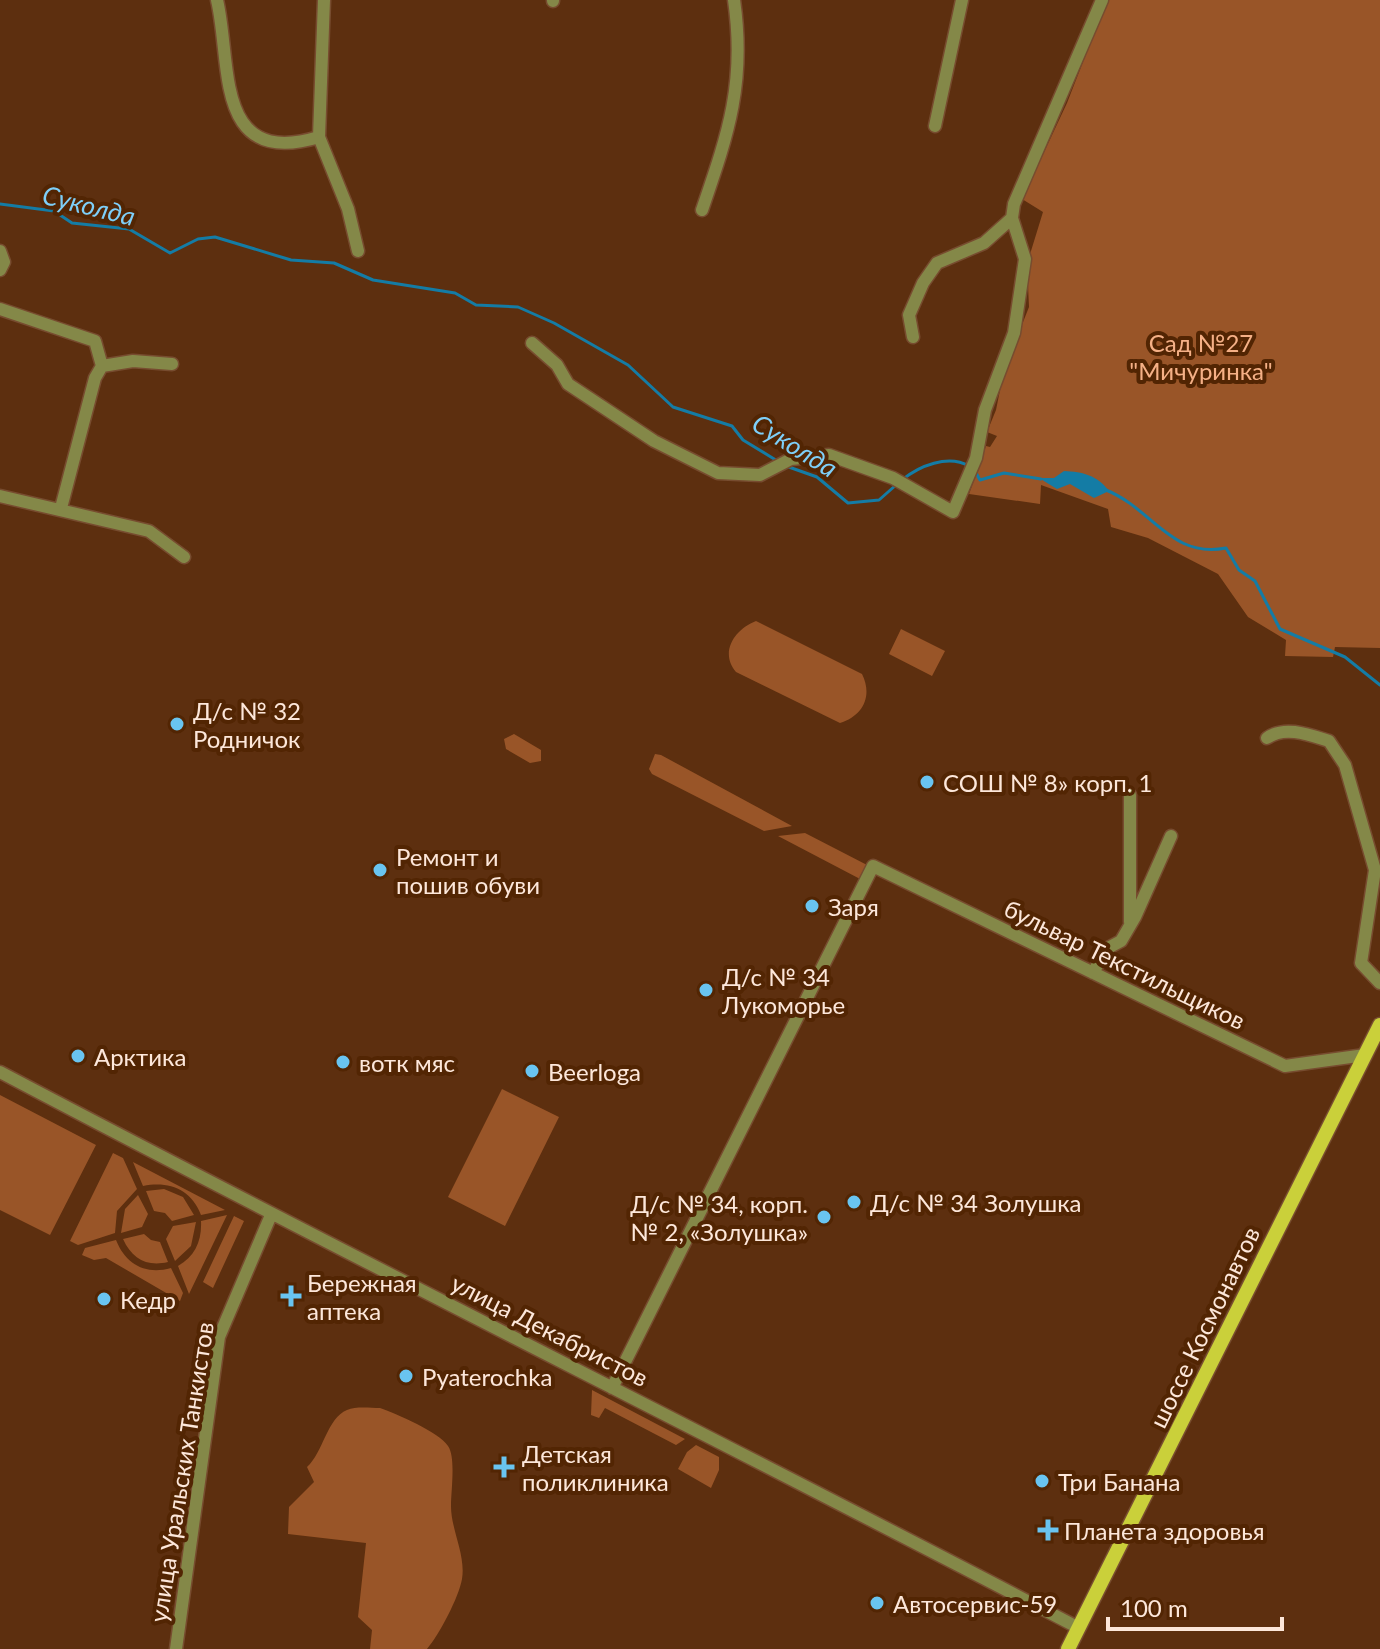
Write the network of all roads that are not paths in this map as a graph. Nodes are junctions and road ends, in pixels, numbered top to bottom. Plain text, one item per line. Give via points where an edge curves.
1 (217, 0) edge
2 (324, 0) edge
3 (734, 0) edge
4 (962, 0) edge
5 (1102, 0) edge
6 (935, 126) dead end
7 (319, 137) junction
8 (702, 210) dead end
9 (1012, 218) junction
10 (0, 251) edge
11 (358, 251) dead end
12 (0, 270) edge
13 (0, 309) edge
14 (913, 337) dead end
15 (532, 343) dead end
16 (172, 364) dead end
17 (102, 366) junction
18 (0, 496) edge
19 (61, 508) junction
20 (184, 557) dead end
21 (1267, 738) dead end
22 (1130, 795) dead end
23 (1171, 836) dead end
24 (1130, 925) junction
25 (1093, 973) junction
26 (1380, 983) edge
27 (1380, 1025) edge
28 (1377, 1044) edge
29 (1365, 1055) junction
30 (0, 1072) edge
31 (271, 1215) junction
32 (612, 1388) junction
33 (1079, 1628) junction
34 (176, 1649) edge
35 (1068, 1649) edge

1 - 7 street via 228,96 244,123 262,140 283,143
2 - 7 street
3 - 8 street via 740,45 732,121
4 - 6 street
5 - 9 street
7 - 11 street via 348,209
9 - 14 street via 984,243 937,263 909,315
9 - 15 street via 1025,259 1014,333 985,410 976,458 953,512 893,478 829,455 791,459 760,475 718,473 654,441 568,384 557,365
10 - 12 street
13 - 17 street via 95,341
16 - 17 street via 133,361
17 - 19 street
18 - 19 street
19 - 20 street via 149,531
21 - 26 street via 1297,732 1329,741 1345,765 1375,870 1361,963
22 - 24 street
23 - 24 street
24 - 25 street via 1121,941 1106,949
25 - 29 street, бульвар Текстильщиков via 1285,1066
25 - 32 street, бульвар Текстильщиков via 873,866
27 - 28 main road, шоссе Космонавтов
28 - 29 main road, шоссе Космонавтов
29 - 33 main road, шоссе Космонавтов
30 - 31 street, улица Декабристов
31 - 32 street, улица Декабристов
31 - 34 street, улица Уральских Танкистов via 219,1337
32 - 33 street, улица Декабристов
33 - 35 main road, шоссе Космонавтов

